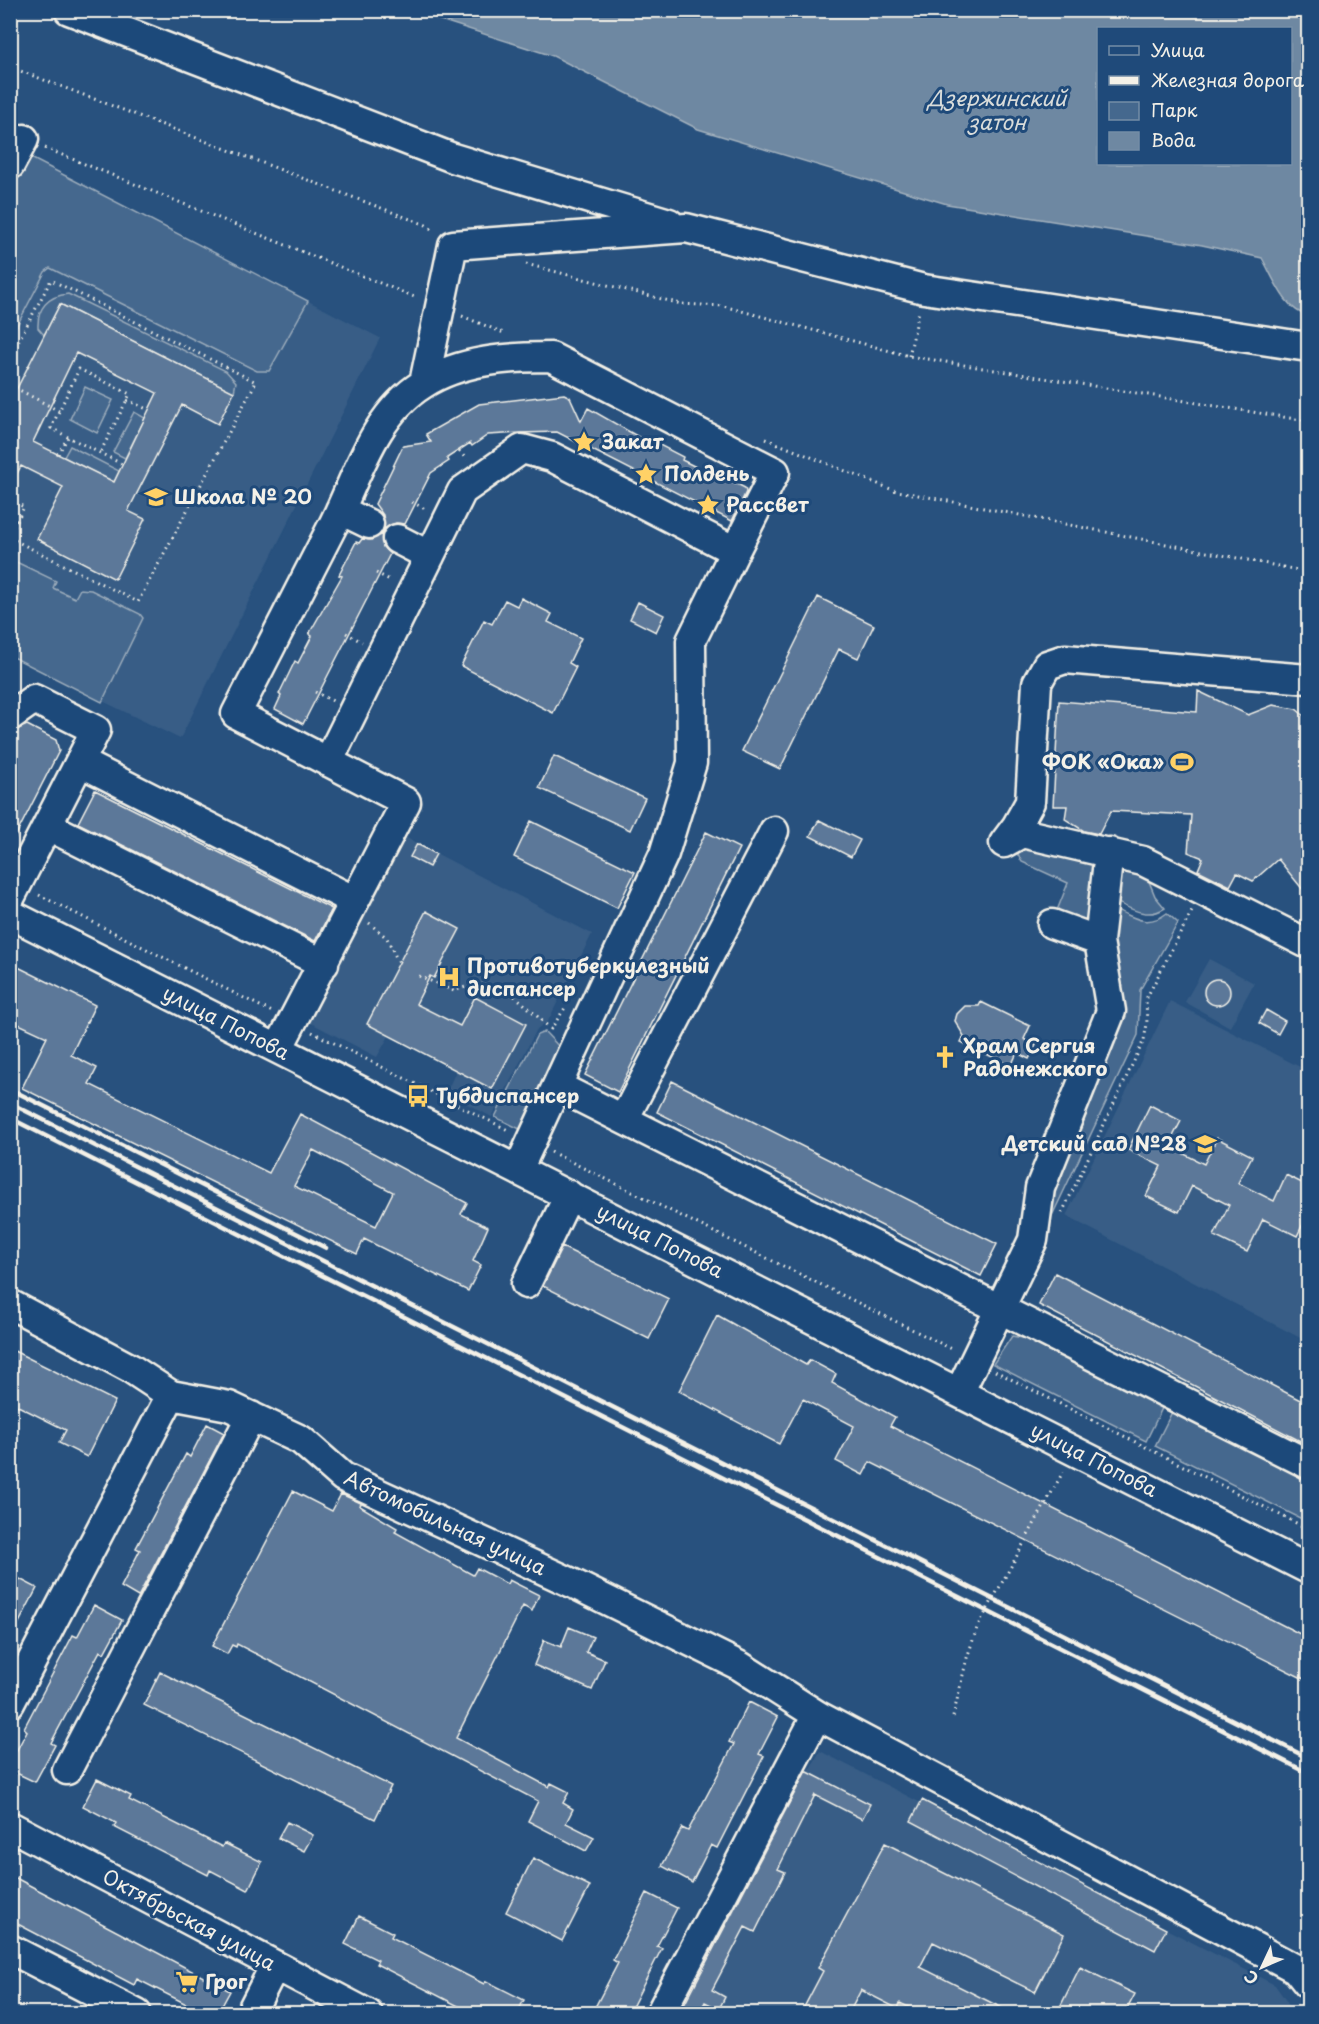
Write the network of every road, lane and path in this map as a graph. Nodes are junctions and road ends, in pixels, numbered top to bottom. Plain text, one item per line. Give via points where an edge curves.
1 (69, 10) edge
2 (10, 67) edge
3 (24, 139) joint
4 (10, 165) edge
5 (686, 228) junction
6 (453, 245) junction
7 (522, 263) dead end
8 (924, 289) junction
9 (438, 306) junction
10 (516, 338) dead end
11 (1308, 347) edge
12 (909, 356) junction
13 (10, 357) edge
14 (424, 383) junction
15 (10, 385) edge
16 (127, 400) junction
17 (149, 410) dead end
18 (59, 411) junction
19 (1308, 421) edge
20 (760, 436) dead end
21 (68, 437) junction
22 (100, 453) junction
23 (58, 454) dead end
24 (122, 464) dead end
25 (10, 500) edge
26 (340, 510) junction
27 (369, 525) dead end
28 (10, 536) edge
29 (397, 539) dead end
30 (735, 551) junction
31 (430, 556) junction
32 (1308, 572) edge
33 (1308, 679) edge
34 (10, 716) edge
35 (80, 762) junction
36 (328, 762) junction
37 (48, 826) junction
38 (774, 831) dead end
39 (1109, 852) junction
40 (14, 891) edge
41 (1203, 891) junction
42 (350, 907) junction
43 (10, 914) edge
44 (1052, 924) dead end
45 (1099, 941) junction
46 (1308, 944) edge
47 (324, 964) junction
48 (399, 964) dead end
49 (419, 976) dead end
50 (570, 1000) dead end
51 (292, 1022) junction
52 (278, 1049) junction
53 (557, 1086) junction
54 (624, 1119) junction
55 (531, 1142) junction
56 (518, 1170) junction
57 (569, 1195) junction
58 (1058, 1220) dead end
59 (526, 1284) dead end
60 (10, 1304) edge
61 (998, 1308) junction
62 (974, 1360) junction
63 (959, 1393) junction
64 (171, 1395) junction
65 (251, 1416) junction
66 (1075, 1451) junction
67 (1308, 1464) edge
68 (1308, 1529) edge
69 (1308, 1569) edge
70 (10, 1703) edge
71 (817, 1715) junction
72 (953, 1717) dead end
73 (67, 1770) dead end
74 (10, 1826) edge
75 (10, 1949) edge
76 (275, 1965) junction
77 (1308, 1984) edge
78 (137, 2013) edge
79 (250, 2013) edge
80 (368, 2013) edge
81 (660, 2013) edge

1 - 5 street via 453,158
2 - 6 path via 426,225
3 - 4 street
3 - 9 path
5 - 6 street
5 - 8 street
6 - 9 street
7 - 12 path via 681,304 723,306
8 - 11 street
8 - 12 path
9 - 10 path
9 - 14 street
12 - 19 path
13 - 28 path via 51,280 256,382 138,602
14 - 26 street via 399,403 377,432
14 - 30 street via 484,362 551,357 776,472
15 - 18 path
16 - 17 path
16 - 18 path via 130,394 79,369
16 - 22 path
18 - 21 path via 51,429
20 - 32 path via 893,490
21 - 22 path
21 - 23 path
22 - 24 path
25 - 28 path via 24,507
26 - 27 street
26 - 36 street via 236,714
29 - 31 street
30 - 31 street via 552,458 522,449 462,491
30 - 53 street via 691,641 692,764 664,854
31 - 36 street
33 - 39 street via 1065,659 1047,665 1037,683 1030,802 1004,843 1022,833
34 - 35 street via 34,699 96,730
35 - 37 street
35 - 42 street via 345,896
36 - 42 street via 406,802
37 - 40 street
37 - 47 street
38 - 54 street
39 - 41 street via 1143,861
39 - 45 street
40 - 51 path
41 - 46 street
41 - 58 path via 1146,999 1144,1040
42 - 47 street
42 - 48 path via 387,938
43 - 52 street, улица Попова
44 - 45 street
45 - 61 street via 1111,1011 1040,1188 1033,1240
47 - 51 street
49 - 50 path via 454,991 474,983 501,986 551,1029
51 - 52 street
51 - 55 path
52 - 56 street, улица Попова
53 - 54 street
53 - 55 street
54 - 61 street
55 - 56 street
55 - 62 path
56 - 57 street, улица Попова
57 - 59 street
57 - 63 street, улица Попова
60 - 64 street, Автомобильная улица via 130,1368
61 - 62 street
61 - 67 street
62 - 63 street
62 - 68 path
63 - 66 street, улица Попова
64 - 65 street, Автомобильная улица via 229,1406
64 - 70 street
65 - 71 street, Автомобильная улица via 301,1440 343,1477 740,1666
65 - 73 street
66 - 69 street, улица Попова
66 - 72 path via 978,1628
71 - 77 street, Автомобильная улица via 1296,1969
71 - 81 street
74 - 76 street, Октябрьская улица
75 - 78 street
76 - 79 street
76 - 80 street, Октябрьская улица

